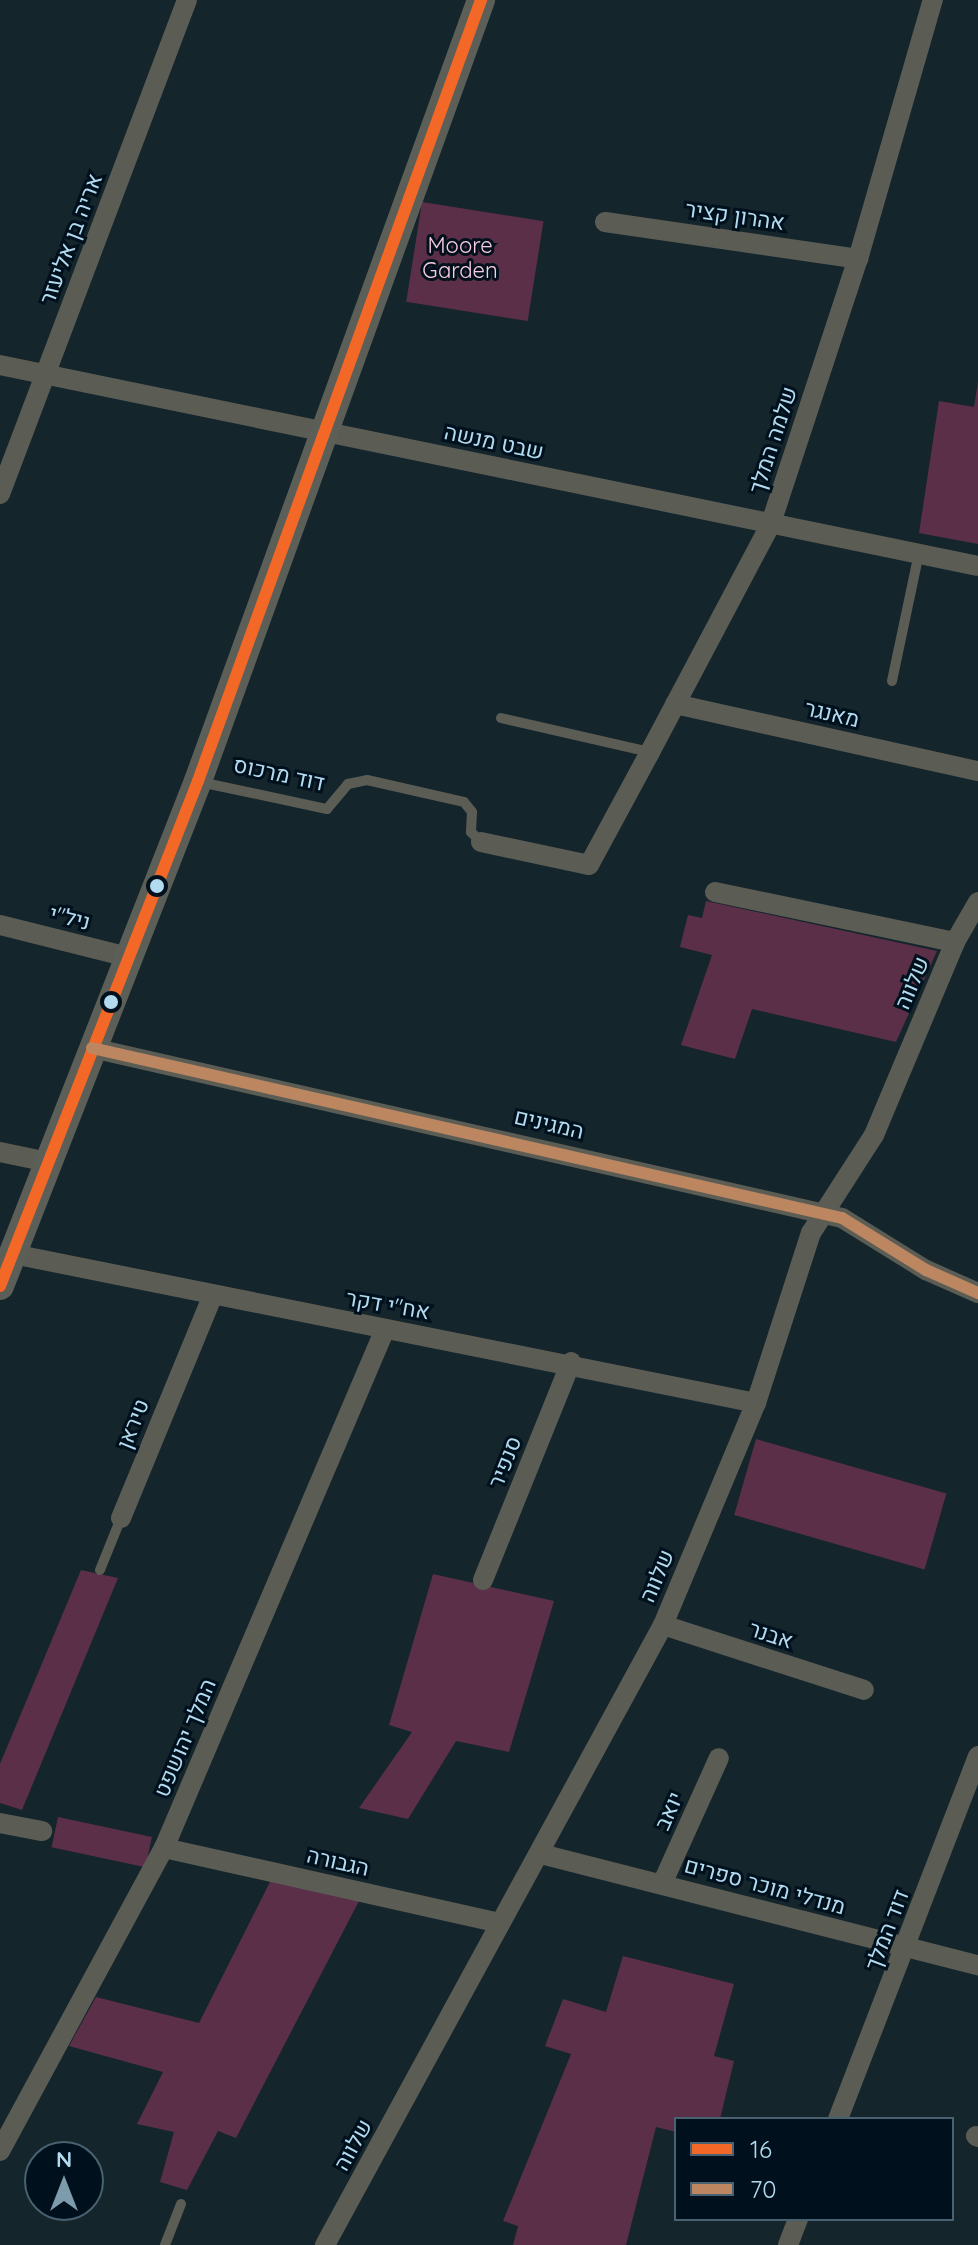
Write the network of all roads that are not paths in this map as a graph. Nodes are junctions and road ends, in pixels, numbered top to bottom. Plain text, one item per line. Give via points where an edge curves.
1 (187, 0) edge
2 (481, 0) edge
3 (933, 0) edge
4 (605, 222) dead end
5 (858, 259) junction
6 (0, 365) edge
7 (45, 375) junction
8 (324, 432) junction
9 (0, 494) edge
10 (771, 523) junction
11 (919, 553) junction
12 (978, 566) edge
13 (892, 681) dead end
14 (675, 704) junction
15 (501, 718) dead end
16 (650, 752) junction
17 (978, 771) edge
18 (198, 781) junction
19 (481, 842) joint
20 (589, 865) joint
21 (715, 892) dead end
22 (975, 913) edge
23 (0, 925) edge
24 (955, 942) junction
25 (128, 957) junction
26 (92, 1048) junction
27 (0, 1152) edge
28 (48, 1162) junction
29 (822, 1213) junction
30 (13, 1254) junction
31 (0, 1286) edge
32 (978, 1293) edge
33 (212, 1297) junction
34 (385, 1329) junction
35 (571, 1362) junction
36 (756, 1403) junction
37 (121, 1518) joint
38 (100, 1570) dead end
39 (483, 1580) dead end
40 (663, 1625) junction
41 (864, 1690) dead end
42 (978, 1756) edge
43 (719, 1758) dead end
44 (0, 1823) edge
45 (42, 1831) dead end
46 (164, 1848) junction
47 (541, 1854) junction
48 (662, 1884) junction
49 (500, 1923) junction
50 (906, 1948) junction
51 (978, 1965) edge
52 (839, 2117) edge
53 (0, 2151) edge
54 (181, 2204) dead end
55 (797, 2221) edge
56 (165, 2245) edge
57 (325, 2245) edge
58 (788, 2245) edge

1 - 7 street, אריה בן אליעזר
2 - 8 street
3 - 5 street, שלמה המלך
4 - 5 street, אהרון קציר
5 - 10 street, שלמה המלך
6 - 7 street, שבט מנשה
7 - 8 street, שבט מנשה
7 - 9 street, אריה בן אליעזר
8 - 10 street, שבט מנשה
8 - 18 street
10 - 11 street, שבט מנשה
10 - 14 street, שלמה המלך
11 - 12 street, שבט מנשה
11 - 13 lane
14 - 16 street, שלמה המלך
14 - 17 street, מאנגר
15 - 16 lane
16 - 20 street, שלמה המלך
18 - 19 lane, דוד מרכוס via 327,809 348,784 367,780 464,802 472,812 471,832
18 - 25 street
19 - 20 street, דוד מרכוס
21 - 24 street
22 - 24 street, שלווה
23 - 25 street, ניל"י
24 - 29 street, שלווה via 874,1135
25 - 26 street
26 - 28 street
26 - 29 street, המגינים
27 - 28 street
28 - 30 street
29 - 32 street, המגינים via 842,1218 926,1270
29 - 36 street, שלווה via 807,1243
30 - 31 street
30 - 33 street, אח"י דקר
33 - 34 street, אח"י דקר
33 - 37 street, טיראן
34 - 35 street, אח"י דקר
34 - 46 street, המלך יהושפט
35 - 36 street, אח"י דקר
35 - 39 street, סנפיר
36 - 40 street, שלווה
37 - 38 lane, טיראן
40 - 41 street, אבנר
40 - 47 street, שלווה
42 - 50 street, דוד המלך
43 - 48 street, יואב
44 - 45 street
46 - 49 street, הגבורה
46 - 53 street, המלך יהושפט
47 - 48 street, מנדלי מוכר ספרים
47 - 49 street, שלווה
48 - 50 street, מנדלי מוכר ספרים
49 - 57 street, שלווה
50 - 51 street, מנדלי מוכר ספרים
50 - 52 street, דוד המלך
54 - 56 lane
55 - 58 street

